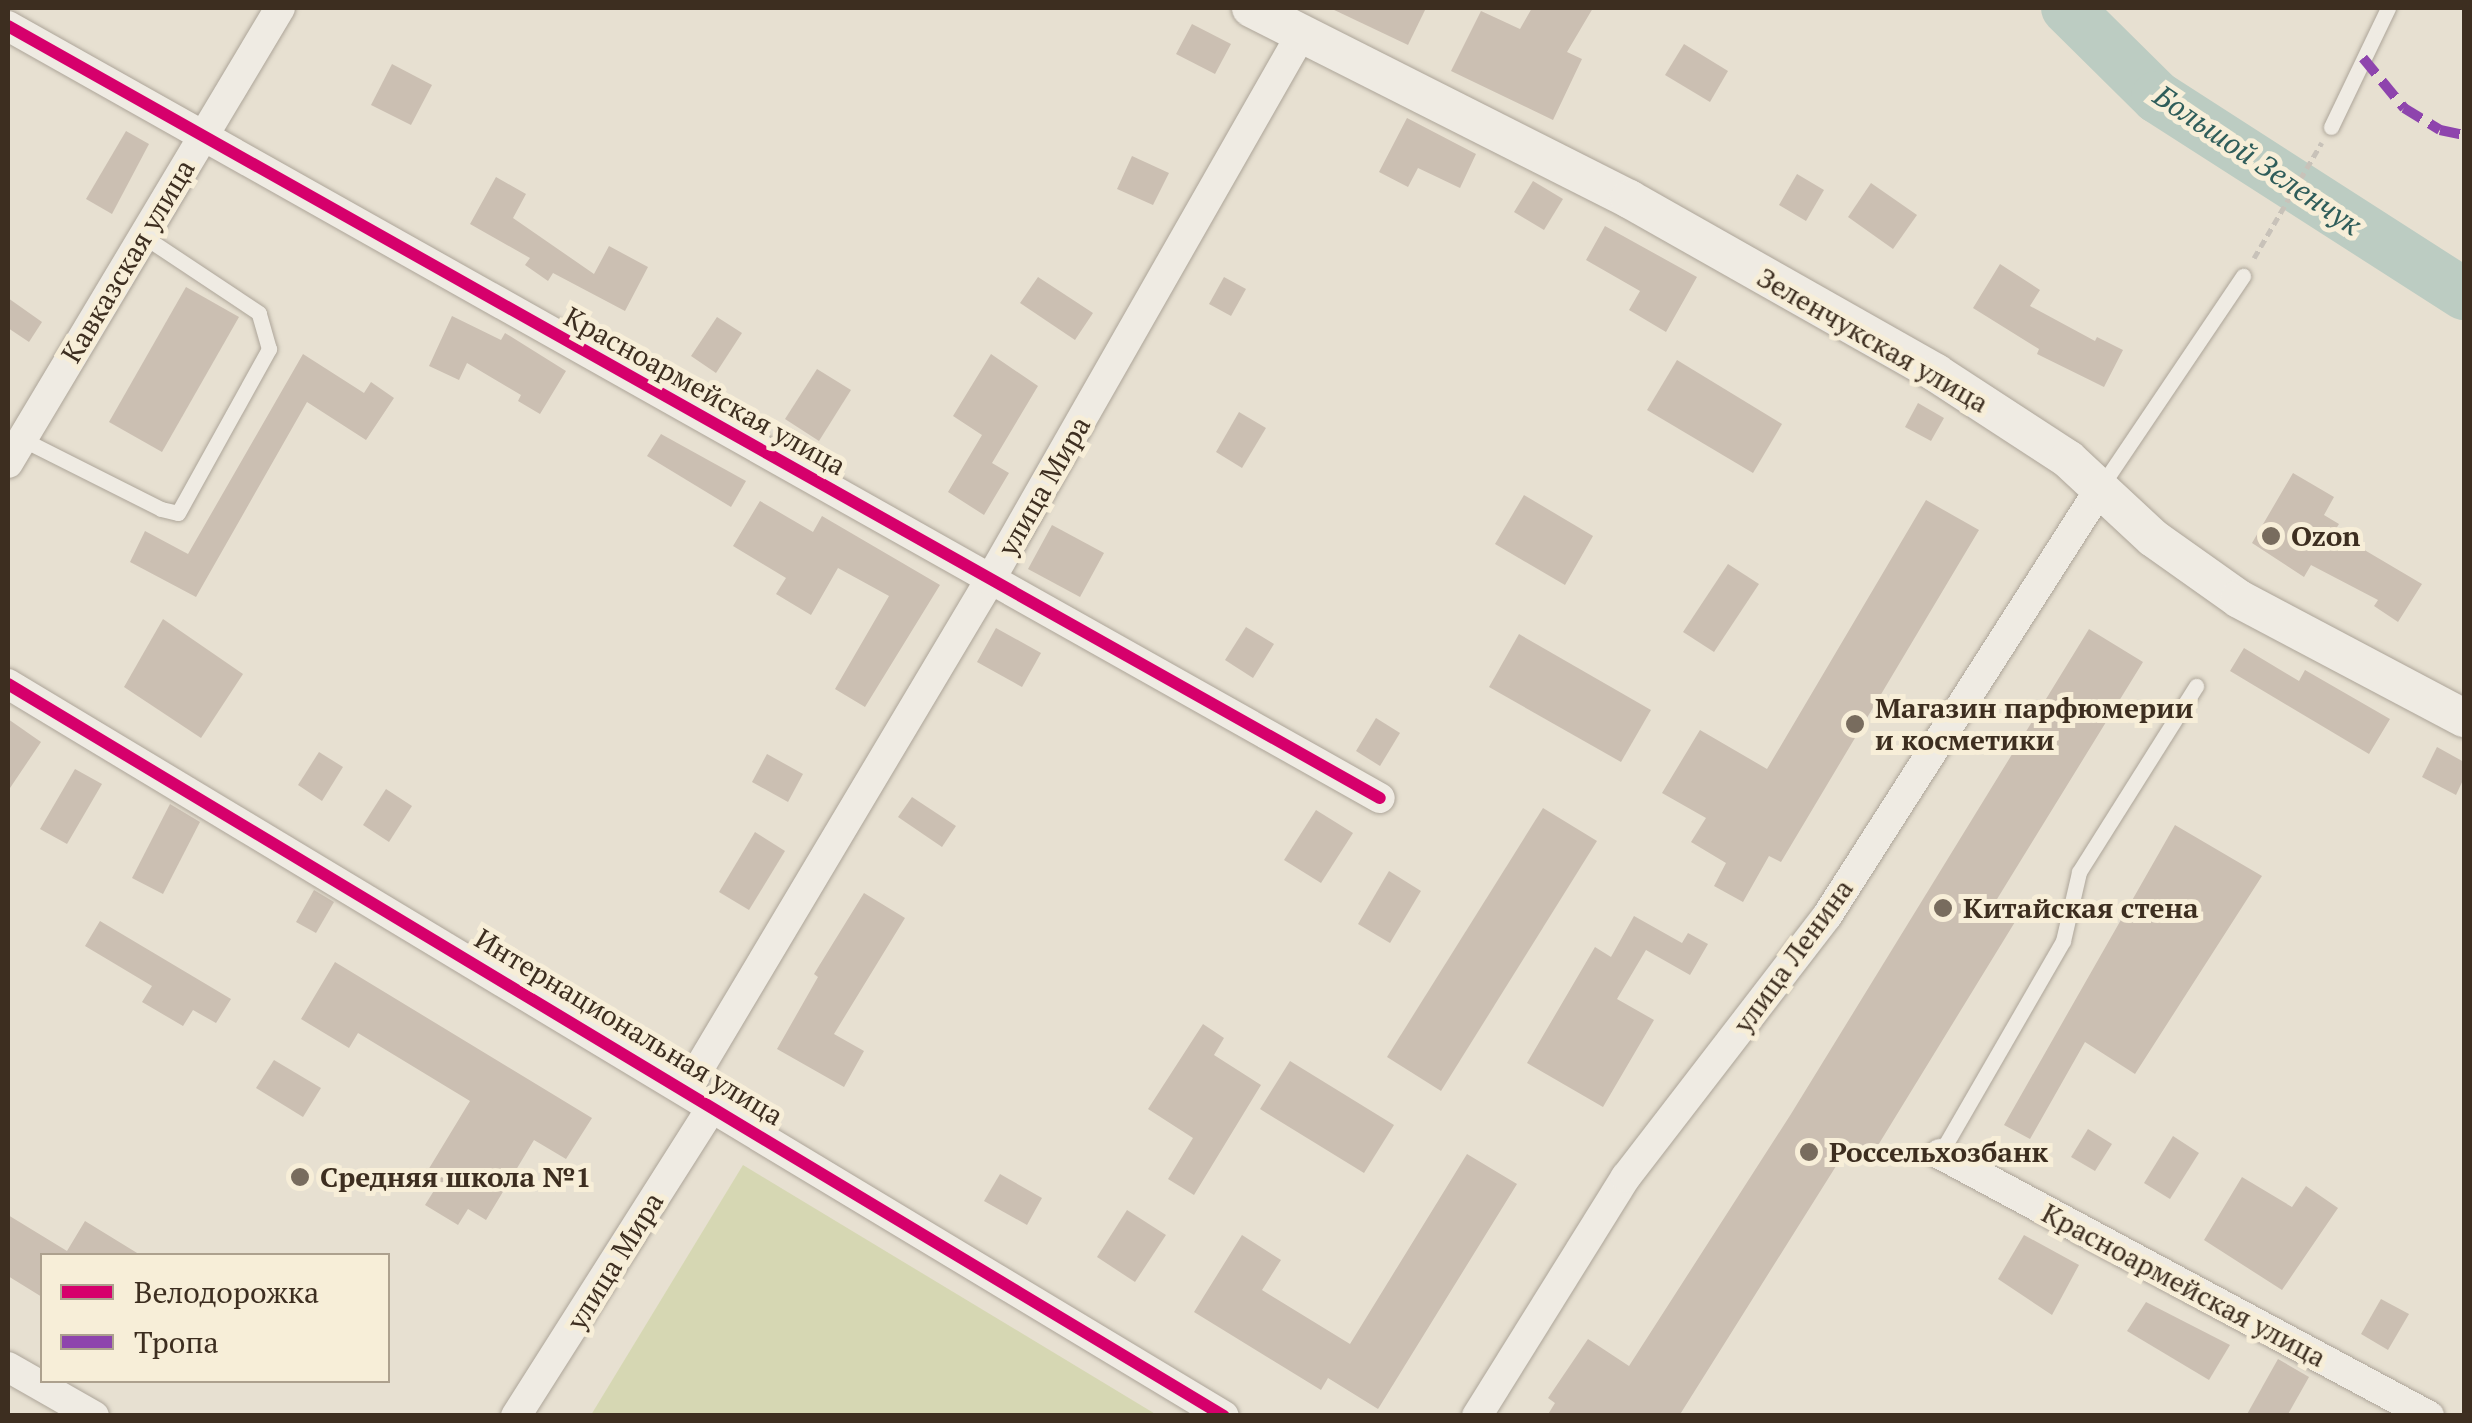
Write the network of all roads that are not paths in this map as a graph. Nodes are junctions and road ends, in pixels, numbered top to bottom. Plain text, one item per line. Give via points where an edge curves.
1 (280, 8) edge
2 (1251, 8) edge
3 (2388, 8) edge
4 (8, 26) edge
5 (1302, 33) junction
6 (2331, 127) road end
7 (201, 138) junction
8 (143, 236) junction
9 (2243, 276) road end
10 (15, 451) edge
11 (2100, 488) junction
12 (990, 580) junction
13 (8, 684) edge
14 (2196, 686) dead end
15 (2464, 718) edge
16 (1380, 798) dead end
17 (686, 1090) junction
18 (713, 1106) junction
19 (1940, 1154) joint
20 (8, 1367) edge
21 (94, 1416) edge
22 (516, 1416) edge
23 (1224, 1416) edge
24 (1477, 1416) edge
25 (2429, 1416) edge

1 - 7 street, Кавказская улица
2 - 5 street, Зеленчукская улица
3 - 6 lane
4 - 7 street, Красноармейская улица
5 - 11 street, Зеленчукская улица via 1630,199 1902,354 2068,459
5 - 12 street, улица Мира
7 - 8 street, Кавказская улица
7 - 12 street, Красноармейская улица
8 - 10 street, Кавказская улица
8 - 10 lane via 259,313 269,348 178,513
9 - 11 lane
11 - 15 street, Зеленчукская улица via 2153,538 2239,599
11 - 24 street, улица Ленина via 1827,916 1626,1176
12 - 16 street, Красноармейская улица
12 - 17 street, улица Мира
13 - 17 street, Интернациональная улица
14 - 19 lane via 2079,872 2063,941
17 - 18 street, Интернациональная улица
18 - 22 street, улица Мира
18 - 23 street, Интернациональная улица
19 - 25 street, Красноармейская улица
20 - 21 street

